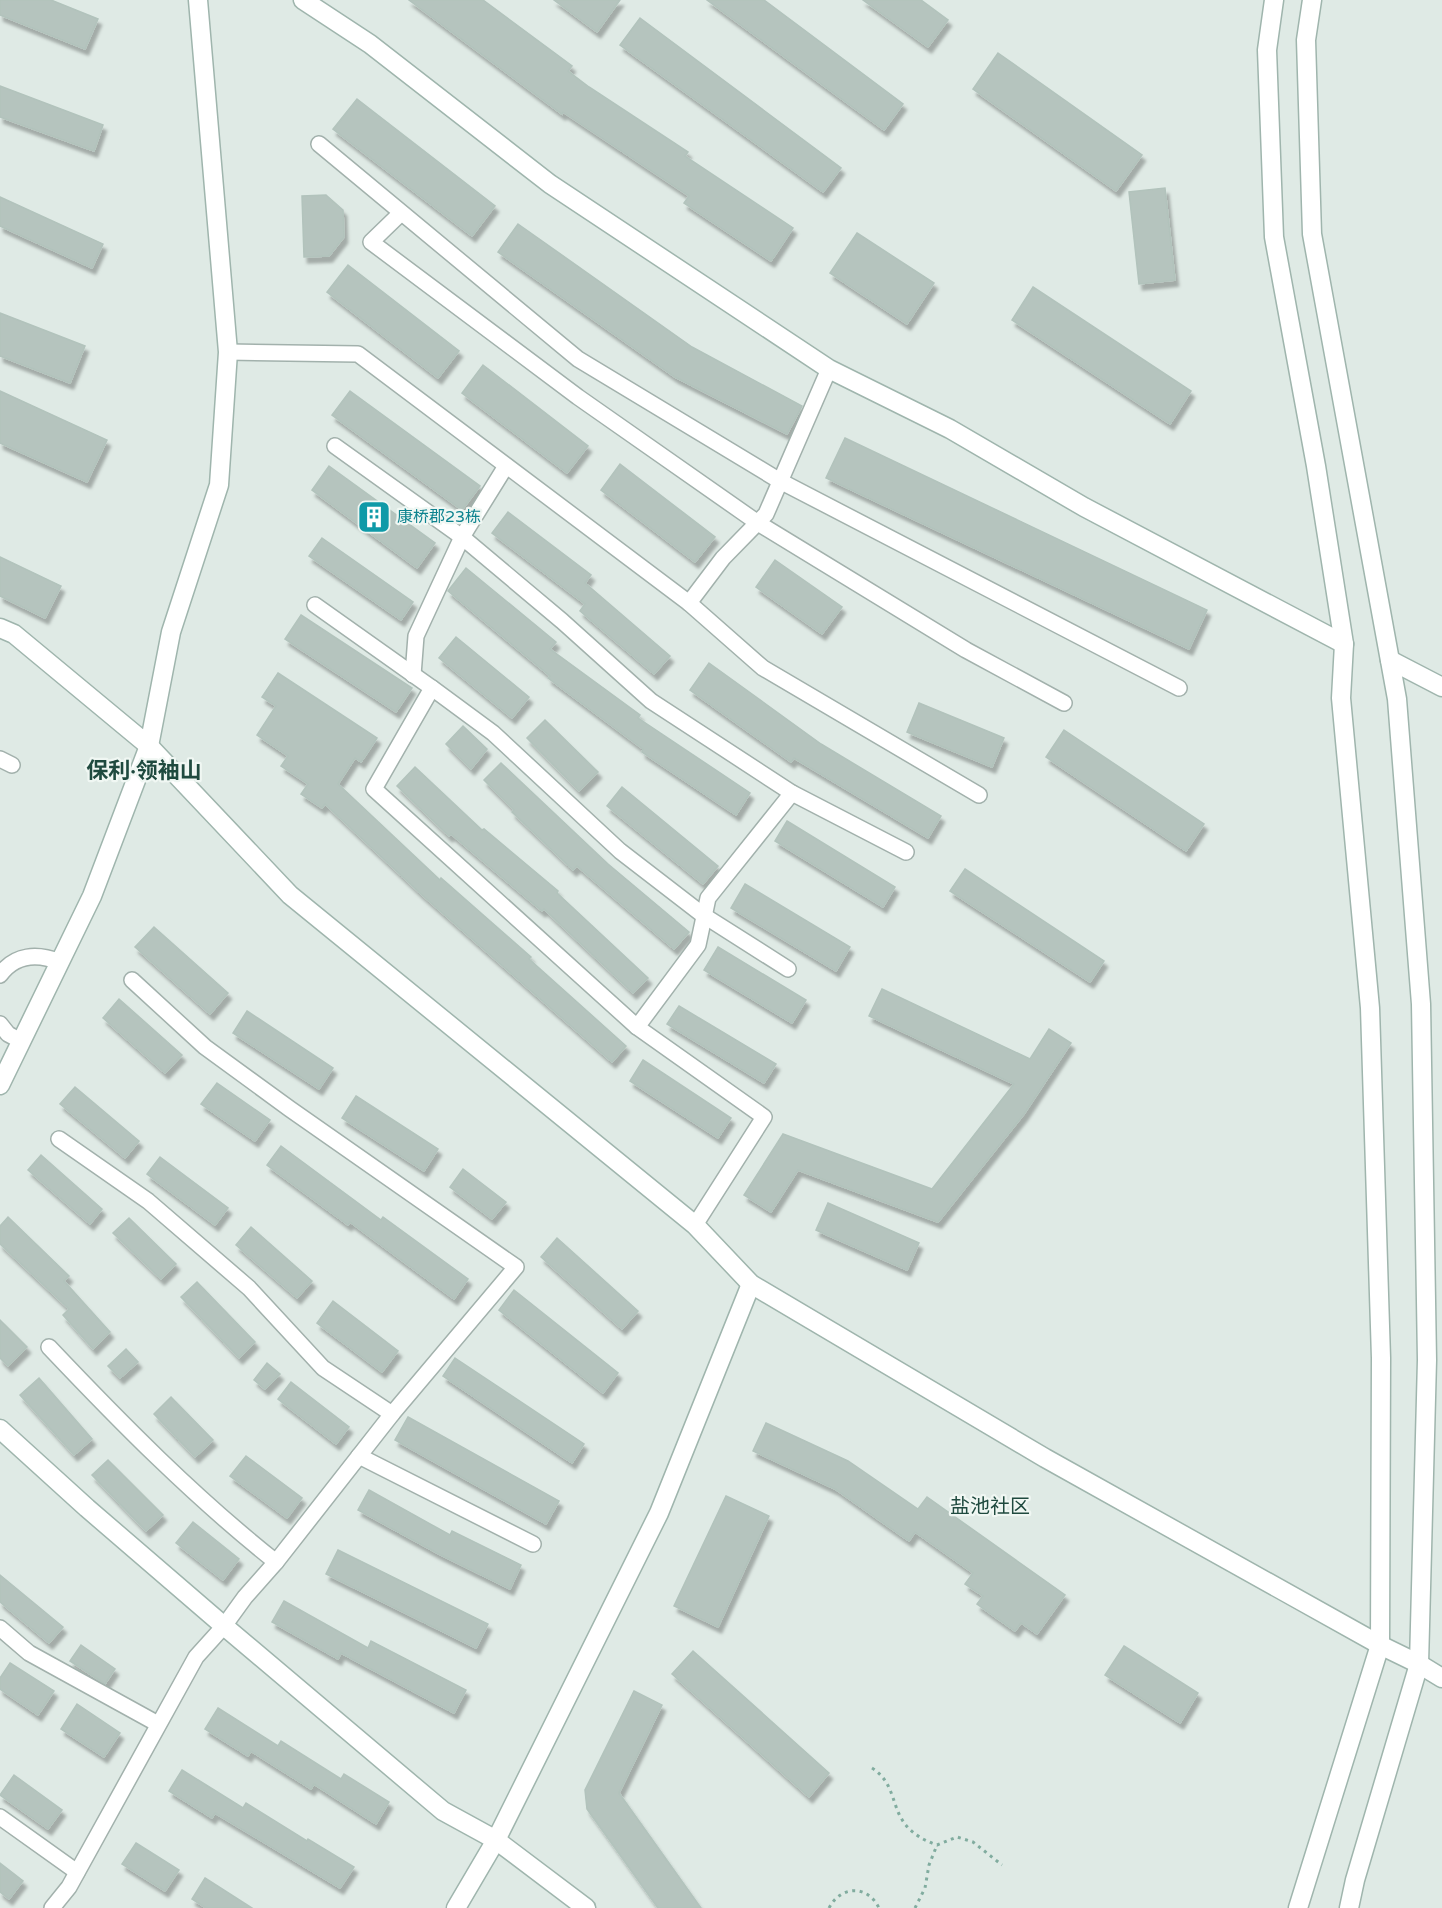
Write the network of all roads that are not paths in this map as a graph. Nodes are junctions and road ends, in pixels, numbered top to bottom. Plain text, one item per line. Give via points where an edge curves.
1 (198, 0) edge
2 (303, 0) edge
3 (1274, 0) edge
4 (1312, 0) edge
5 (319, 144) dead end
6 (401, 213) junction
7 (228, 352) junction
8 (829, 369) junction
9 (335, 446) dead end
10 (506, 466) junction
11 (780, 481) junction
12 (758, 523) junction
13 (462, 537) junction
14 (689, 603) junction
15 (315, 605) dead end
16 (0, 628) edge
17 (1344, 644) junction
18 (1390, 660) junction
19 (413, 675) junction
20 (1442, 687) edge
21 (432, 688) junction
22 (1179, 688) dead end
23 (1064, 703) dead end
24 (149, 747) junction
25 (792, 793) junction
26 (979, 795) dead end
27 (906, 852) dead end
28 (704, 915) junction
29 (60, 962) junction
30 (788, 969) dead end
31 (0, 975) edge
32 (132, 980) dead end
33 (0, 1024) edge
34 (637, 1027) junction
35 (21, 1041) junction
36 (0, 1085) edge
37 (59, 1139) dead end
38 (695, 1226) junction
39 (751, 1284) junction
40 (49, 1347) dead end
41 (392, 1414) junction
42 (0, 1429) edge
43 (359, 1456) junction
44 (533, 1544) dead end
45 (276, 1562) junction
46 (224, 1626) junction
47 (0, 1628) edge
48 (1380, 1645) junction
49 (1419, 1664) junction
50 (1442, 1678) edge
51 (158, 1724) junction
52 (0, 1817) edge
53 (496, 1840) junction
54 (77, 1872) junction
55 (52, 1908) edge
56 (456, 1908) edge
57 (586, 1908) edge
58 (1298, 1908) edge
59 (1349, 1908) edge

1 - 7 street
2 - 8 street via 370,44 550,184
3 - 17 street via 1267,50 1274,237
4 - 18 street via 1306,40 1312,234
5 - 6 street
6 - 11 street via 578,359
6 - 12 street via 371,242 578,397
7 - 10 street via 358,354
7 - 24 street via 219,485 171,632
8 - 11 street
8 - 17 street via 950,429 1084,507
9 - 13 street
10 - 13 street
10 - 14 street
11 - 12 street
11 - 22 street
12 - 14 street via 723,558
12 - 23 street via 966,650
13 - 19 street via 416,636
13 - 25 street via 651,701
14 - 26 street via 764,668
15 - 19 street
16 - 24 street via 14,634
17 - 48 street via 1341,698 1370,1008 1381,1358
18 - 20 street
18 - 49 street via 1397,699 1422,1004 1427,1360
19 - 21 street
21 - 28 street via 493,733 620,851
21 - 34 street via 374,789
24 - 29 street via 92,896
24 - 38 street via 290,895
25 - 27 street
25 - 28 street via 708,897
28 - 30 street
28 - 34 street via 698,945
29 - 31 street via 31,956 17,960
29 - 35 street
32 - 41 street via 205,1047 516,1267
33 - 35 street
34 - 38 street via 764,1117
35 - 36 street
37 - 41 street via 148,1201 249,1288 322,1368
38 - 39 street
39 - 48 street via 1045,1458
39 - 53 street via 659,1513
40 - 45 street via 118,1420 228,1524
41 - 43 street
42 - 46 street
43 - 44 street
43 - 45 street
45 - 46 street
46 - 51 street via 196,1657
46 - 53 street via 443,1811
47 - 51 street via 29,1653
48 - 49 street
48 - 58 street
49 - 50 street
49 - 59 street
51 - 54 street
52 - 54 street
53 - 56 street
53 - 57 street
54 - 55 street

